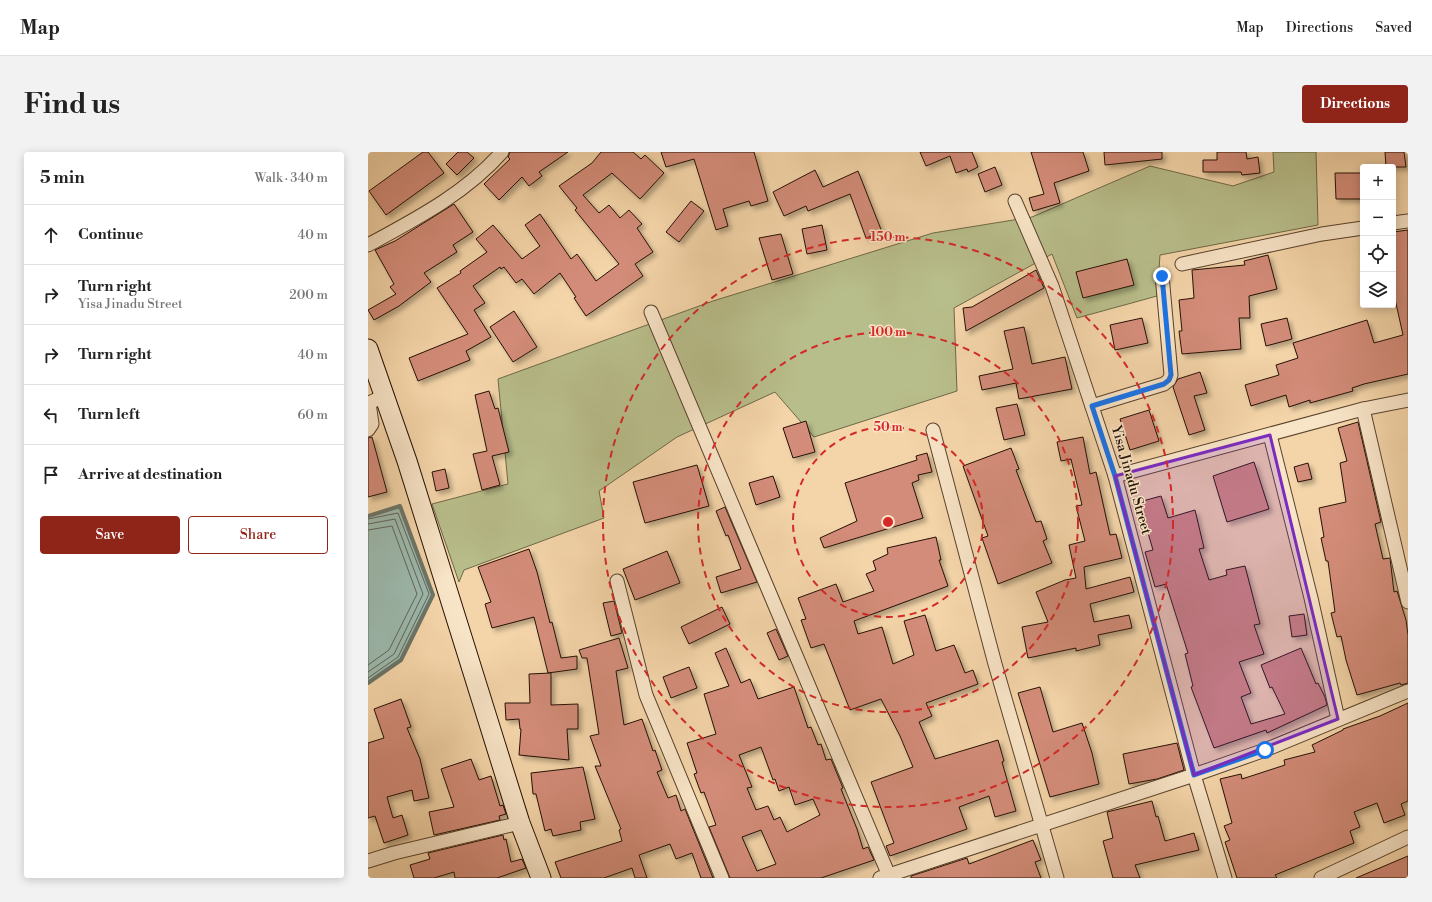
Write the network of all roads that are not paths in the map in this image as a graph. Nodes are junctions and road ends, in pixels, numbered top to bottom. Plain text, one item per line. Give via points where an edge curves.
1 (502, 152) edge
2 (1015, 201) dead end
3 (1408, 221) edge
4 (1396, 223) edge
5 (1360, 228) edge
6 (368, 245) edge
7 (1182, 264) dead end
8 (1162, 276) dead end
9 (651, 312) dead end
10 (368, 349) edge
11 (384, 396) junction
12 (1408, 400) edge
13 (1092, 406) junction
14 (1363, 409) junction
15 (368, 430) edge
16 (933, 430) dead end
17 (1270, 435) junction
18 (1115, 476) junction
19 (617, 581) dead end
20 (1408, 602) edge
21 (1408, 691) edge
22 (1338, 719) junction
23 (1194, 775) junction
24 (520, 823) junction
25 (1041, 826) junction
26 (1408, 837) edge
27 (368, 861) edge
28 (886, 877) edge
29 (541, 878) edge
30 (722, 878) edge
31 (1057, 878) edge
32 (1225, 878) edge
33 (1321, 878) edge

1 - 6 street via 485,171 428,212
2 - 13 street, Yisa Jinadu Street via 1052,286
3 - 4 street
5 - 7 street
8 - 13 street via 1171,375 1169,380 1164,384
9 - 28 street
10 - 11 street
11 - 15 street via 369,402 372,424
11 - 24 street via 407,461
12 - 14 street
13 - 18 street, Yisa Jinadu Street
14 - 17 street
14 - 20 street
16 - 25 street
17 - 18 street
17 - 22 street
18 - 23 street, Yisa Jinadu Street
19 - 30 street via 646,695
21 - 22 street
22 - 23 street via 1265,750
23 - 25 street
23 - 32 street, Yisa Jinadu Street
24 - 27 street
24 - 29 street
25 - 28 street
25 - 31 street
26 - 33 street

